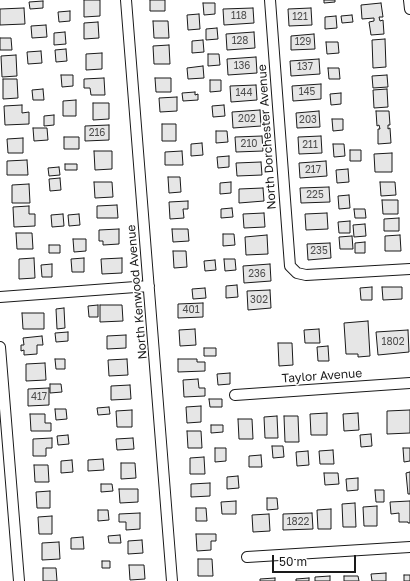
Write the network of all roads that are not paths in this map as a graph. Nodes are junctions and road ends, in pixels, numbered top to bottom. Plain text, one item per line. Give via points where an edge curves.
1 (126, 0) edge
2 (270, 0) edge
3 (409, 0) edge
4 (410, 9) edge
5 (410, 269) edge
6 (149, 286) junction
7 (0, 297) edge
8 (0, 346) edge
9 (410, 384) edge
10 (235, 396) dead end
11 (410, 547) edge
12 (247, 557) dead end
13 (19, 581) edge
14 (172, 581) edge

1 - 6 street, North Kenwood Avenue
2 - 5 street, North Dorchester Avenue via 290,266 294,272 301,275
3 - 4 street
6 - 7 street
6 - 14 street, North Kenwood Avenue
8 - 13 street
9 - 10 street, Taylor Avenue
11 - 12 street

